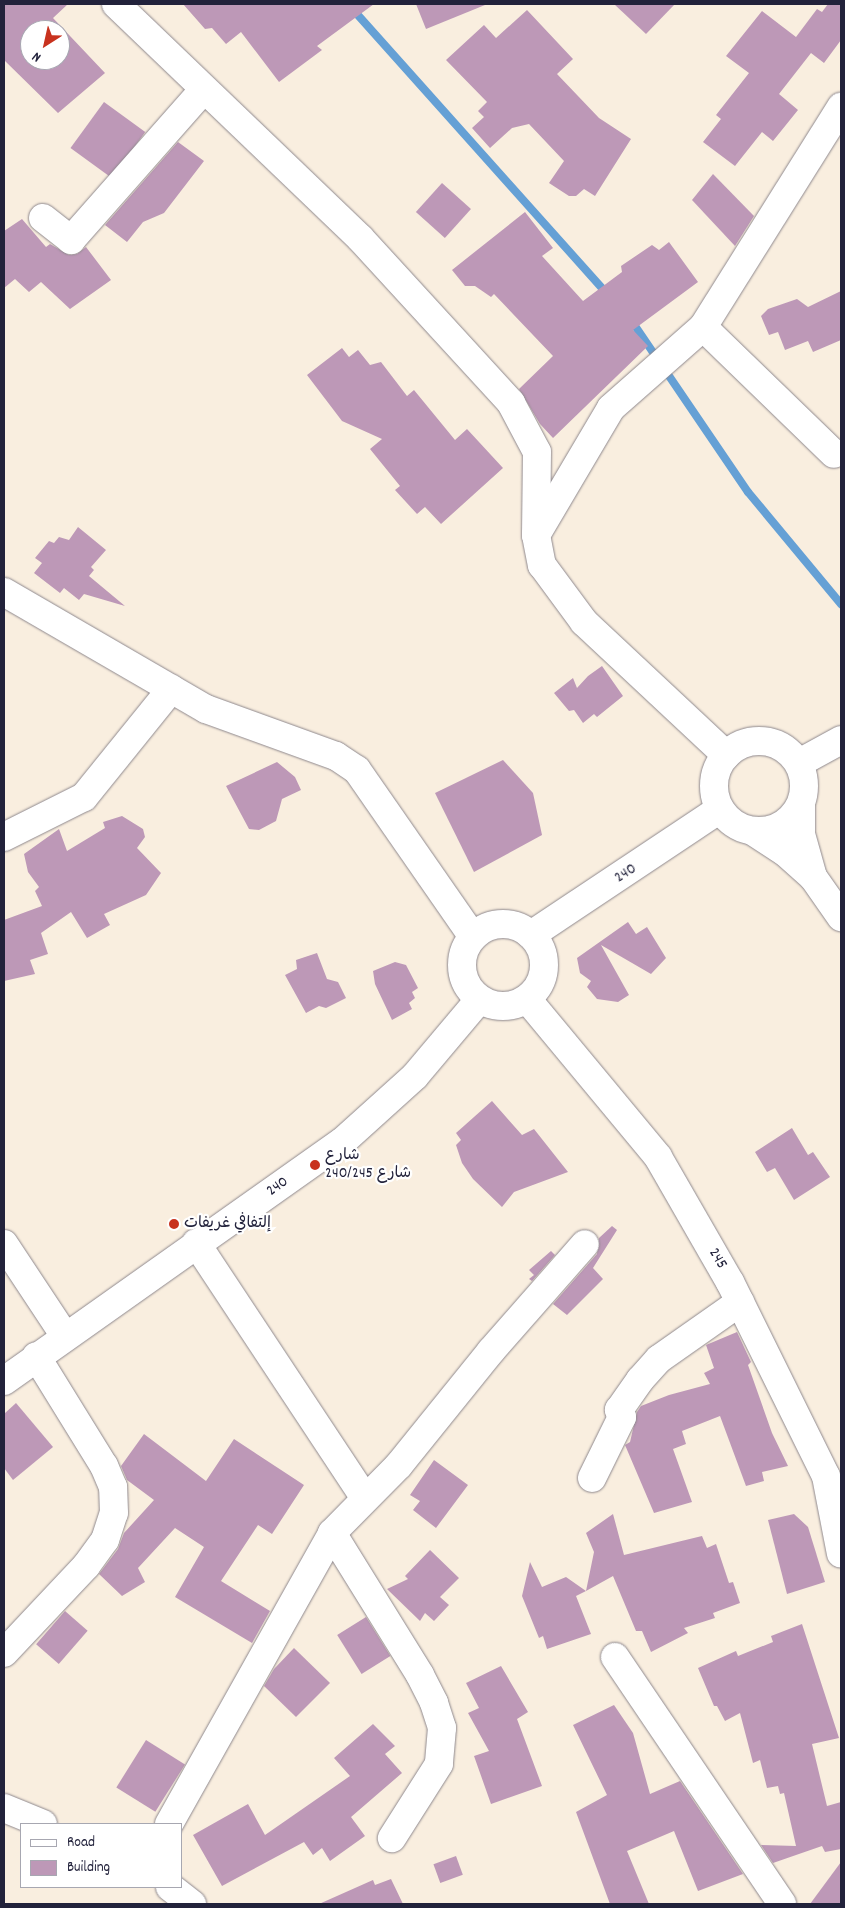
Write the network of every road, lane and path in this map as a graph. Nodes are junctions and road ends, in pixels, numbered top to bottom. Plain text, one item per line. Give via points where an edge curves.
1 (116, 4) edge
2 (204, 89) junction
3 (841, 107) edge
4 (43, 218) dead end
5 (703, 327) junction
6 (834, 454) dead end
7 (536, 535) junction
8 (4, 592) edge
9 (171, 689) junction
10 (841, 740) edge
11 (726, 755) junction
12 (799, 763) junction
13 (801, 805) junction
14 (720, 808) junction
15 (754, 832) junction
16 (4, 836) edge
17 (813, 877) junction
18 (841, 917) edge
19 (473, 936) junction
20 (531, 936) junction
21 (527, 999) junction
22 (479, 1000) junction
23 (196, 1243) junction
24 (4, 1244) edge
25 (585, 1244) dead end
26 (740, 1302) junction
27 (65, 1336) junction
28 (36, 1356) junction
29 (4, 1381) edge
30 (592, 1478) dead end
31 (364, 1497) junction
32 (332, 1533) junction
33 (841, 1554) edge
34 (4, 1653) edge
35 (615, 1657) dead end
36 (4, 1808) edge
37 (41, 1823) edge
38 (170, 1823) edge
39 (392, 1838) dead end
40 (171, 1888) edge
41 (192, 1904) edge
42 (782, 1904) edge

1 - 2 street
2 - 4 street via 71,240
2 - 7 street via 360,238 510,403 537,452
3 - 5 street
5 - 6 street
5 - 7 street via 611,408
7 - 11 street via 542,565 584,622
8 - 9 street
9 - 16 street via 84,797
9 - 19 street via 206,709 336,756 357,770
10 - 12 street
11 - 12 street via 737,746 764,741 784,748
11 - 14 street via 714,781
12 - 13 street via 805,791
13 - 15 street via 782,826
13 - 17 street via 802,834
14 - 15 street via 728,820
14 - 20 street, 240
15 - 17 street via 786,852
17 - 18 street
19 - 20 street via 495,925 520,928
19 - 22 street via 465,947 462,972 466,985
20 - 21 street via 543,956 544,968 536,990
21 - 22 street via 500,1007
21 - 26 street, 245 via 658,1157
22 - 23 street, 240 via 415,1076 342,1142
23 - 27 street, 240
23 - 31 street
24 - 27 street
25 - 31 street via 491,1351 399,1464
26 - 30 street via 659,1359 640,1380 619,1410 622,1417
26 - 33 street, 245 via 826,1476
27 - 28 street, 240
28 - 29 street, 240
28 - 34 street via 104,1466 113,1487 114,1513 105,1540 86,1566
31 - 32 street
32 - 38 street
32 - 39 street via 420,1675 442,1728 439,1764
35 - 42 street
36 - 37 street
40 - 41 street

